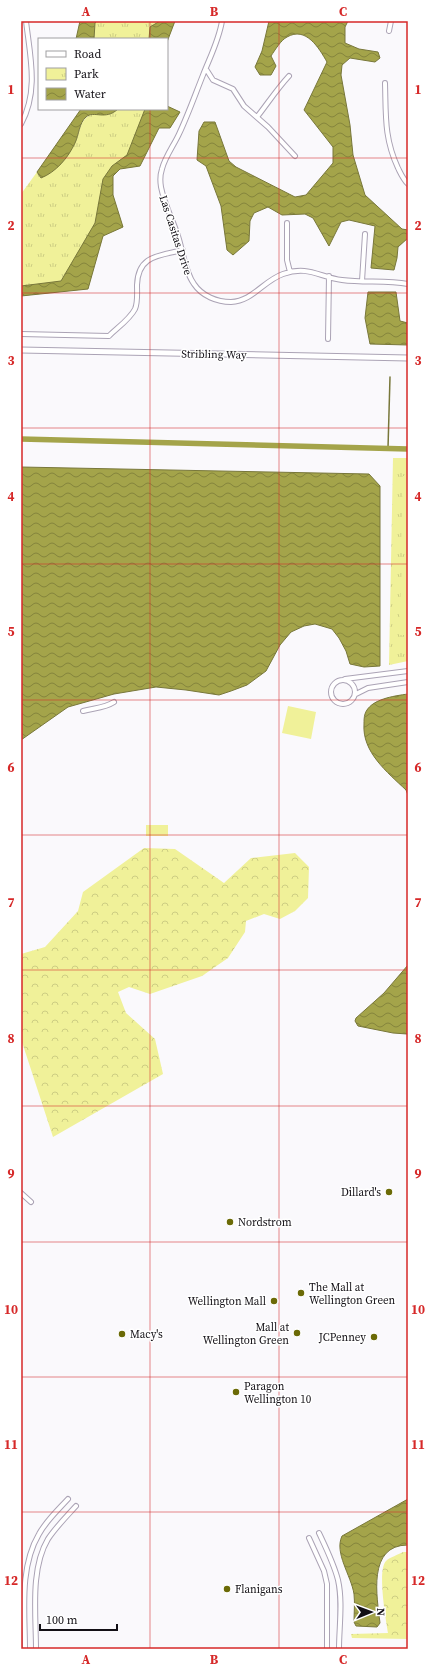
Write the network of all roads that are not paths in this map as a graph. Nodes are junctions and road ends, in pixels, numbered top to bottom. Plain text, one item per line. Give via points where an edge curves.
1 (26, 21) edge
2 (222, 21) edge
3 (391, 21) edge
4 (389, 31) dead end
5 (206, 69) junction
6 (289, 76) dead end
7 (385, 83) dead end
8 (257, 117) junction
9 (21, 124) edge
10 (295, 156) dead end
11 (408, 184) edge
12 (287, 223) dead end
13 (365, 234) dead end
14 (183, 250) junction
15 (290, 272) junction
16 (329, 276) junction
17 (362, 281) junction
18 (408, 284) edge
19 (21, 334) edge
20 (328, 339) dead end
21 (21, 350) edge
22 (408, 358) edge
23 (408, 671) edge
24 (342, 680) junction
25 (408, 682) edge
26 (356, 694) junction
27 (114, 702) dead end
28 (83, 711) dead end
29 (21, 1193) edge
30 (26, 1200) junction
31 (21, 1201) edge
32 (31, 1202) dead end
33 (68, 1499) dead end
34 (76, 1506) dead end
35 (319, 1534) dead end
36 (309, 1538) dead end
37 (25, 1649) edge
38 (36, 1649) edge
39 (327, 1649) edge
40 (339, 1649) edge

1 - 9 street via 32,82 28,109
2 - 5 street, Las Casitas Drive
3 - 4 street
5 - 8 street via 216,82 233,89 244,106
5 - 14 street, Las Casitas Drive via 161,175 162,193
6 - 8 street
7 - 11 street via 386,130 390,148
8 - 10 street
12 - 15 street via 287,260
13 - 17 street
14 - 15 street, Las Casitas Drive via 187,270 195,286 219,301 244,299 275,277
14 - 19 street via 144,263 138,273 137,303 134,310 109,336
15 - 16 street, Las Casitas Drive via 308,271
16 - 17 street, Las Casitas Drive via 341,280
16 - 20 street
17 - 18 street, Las Casitas Drive
21 - 22 street, Stribling Way
23 - 24 street
24 - 26 street via 351,682
24 - 26 street via 332,687 331,695 335,702 348,704
25 - 26 street via 368,688
27 - 28 street
29 - 30 street
30 - 31 street
30 - 32 street
33 - 37 street via 50,1518 29,1554
34 - 38 street via 47,1540 38,1566
35 - 40 street via 338,1580
36 - 39 street via 327,1584

